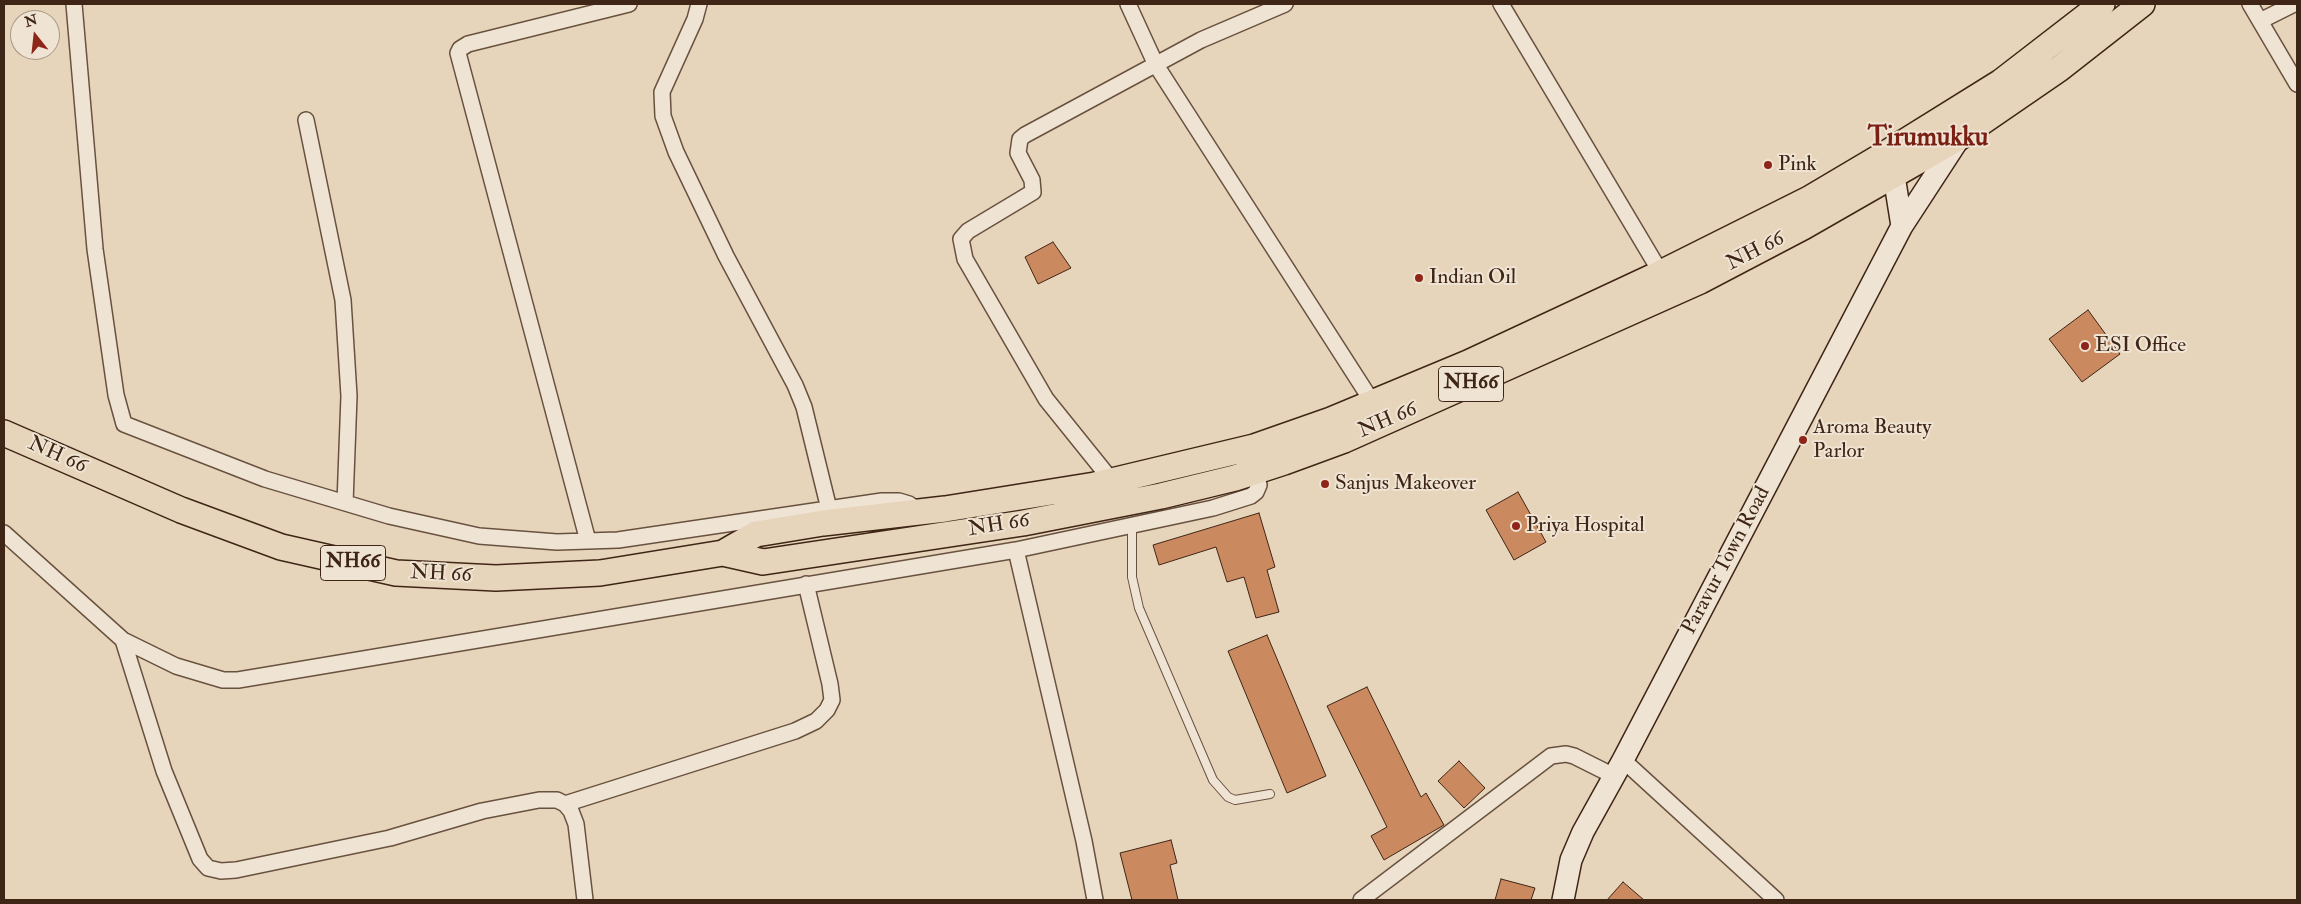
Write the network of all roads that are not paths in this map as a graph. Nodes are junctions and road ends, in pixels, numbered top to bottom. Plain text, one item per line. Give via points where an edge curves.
1 (74, 4) edge
2 (629, 4) edge
3 (698, 4) edge
4 (1128, 4) edge
5 (1285, 4) edge
6 (1501, 4) edge
7 (2102, 4) edge
8 (2142, 4) edge
9 (2250, 4) edge
10 (2294, 4) edge
11 (2260, 21) junction
12 (1156, 65) junction
13 (2297, 84) edge
14 (306, 120) dead end
15 (1960, 137) junction
16 (1894, 176) junction
17 (1902, 226) junction
18 (1661, 273) junction
19 (1373, 403) junction
20 (4, 433) edge
21 (1256, 471) junction
22 (1112, 481) junction
23 (345, 503) junction
24 (829, 508) junction
25 (920, 512) junction
26 (1132, 525) junction
27 (4, 533) edge
28 (588, 541) junction
29 (1016, 550) junction
30 (723, 552) junction
31 (806, 584) junction
32 (123, 640) junction
33 (1619, 768) junction
34 (1270, 794) dead end
35 (565, 804) junction
36 (585, 900) edge
37 (1095, 900) edge
38 (1361, 900) edge
39 (1563, 900) edge
40 (1776, 900) edge

1 - 23 street via 95,249 116,395 124,424 265,479
2 - 28 street via 468,44 458,53
3 - 24 street via 662,92 663,116 676,152 726,256 795,385 804,407
4 - 12 street
5 - 12 street via 1201,40
6 - 18 street
7 - 18 highway, NH 66 / NH66 via 2002,82 1890,151 1809,199
8 - 15 highway, NH 66 / NH66 via 2059,69
9 - 11 street
10 - 11 street
11 - 13 street
12 - 19 street
12 - 22 street via 1020,139 1018,153 1032,180 1034,192 968,231 961,239 965,259 1046,399
14 - 23 street via 344,300 349,396
15 - 16 highway, NH 66 / NH66
15 - 17 main road, Paravur Town Road
16 - 17 main road
16 - 21 highway, NH 66 / NH66 via 1700,281 1403,415
17 - 33 main road, Paravur Town Road
18 - 19 highway, NH 66 / NH66 via 1468,363
19 - 22 highway, NH 66 / NH66 via 1254,447
20 - 30 highway, NH 66 / NH66 via 181,510 281,547 396,573 496,578 600,573
21 - 26 street via 1259,485 1251,496 1213,508
21 - 30 highway, NH 66 / NH66 via 1161,496 1004,526 763,562
22 - 25 highway, NH 66 / NH66
23 - 28 street via 479,536
24 - 25 street via 899,501
24 - 28 street via 618,540
25 - 30 highway, NH 66 / NH66 via 756,534
26 - 29 street
26 - 34 lane via 1132,577 1139,608 1213,780 1235,800
27 - 32 street
29 - 31 street
29 - 37 street via 1082,831
31 - 32 street via 238,680 224,680 176,666
31 - 35 street via 832,700 816,721 795,731
32 - 35 street via 164,770 200,859 208,868 236,870 390,838 482,811 520,804 557,800
33 - 38 street via 1566,754 1551,756
33 - 39 main road, Paravur Town Road via 1571,860
33 - 40 street
35 - 36 street via 576,824

